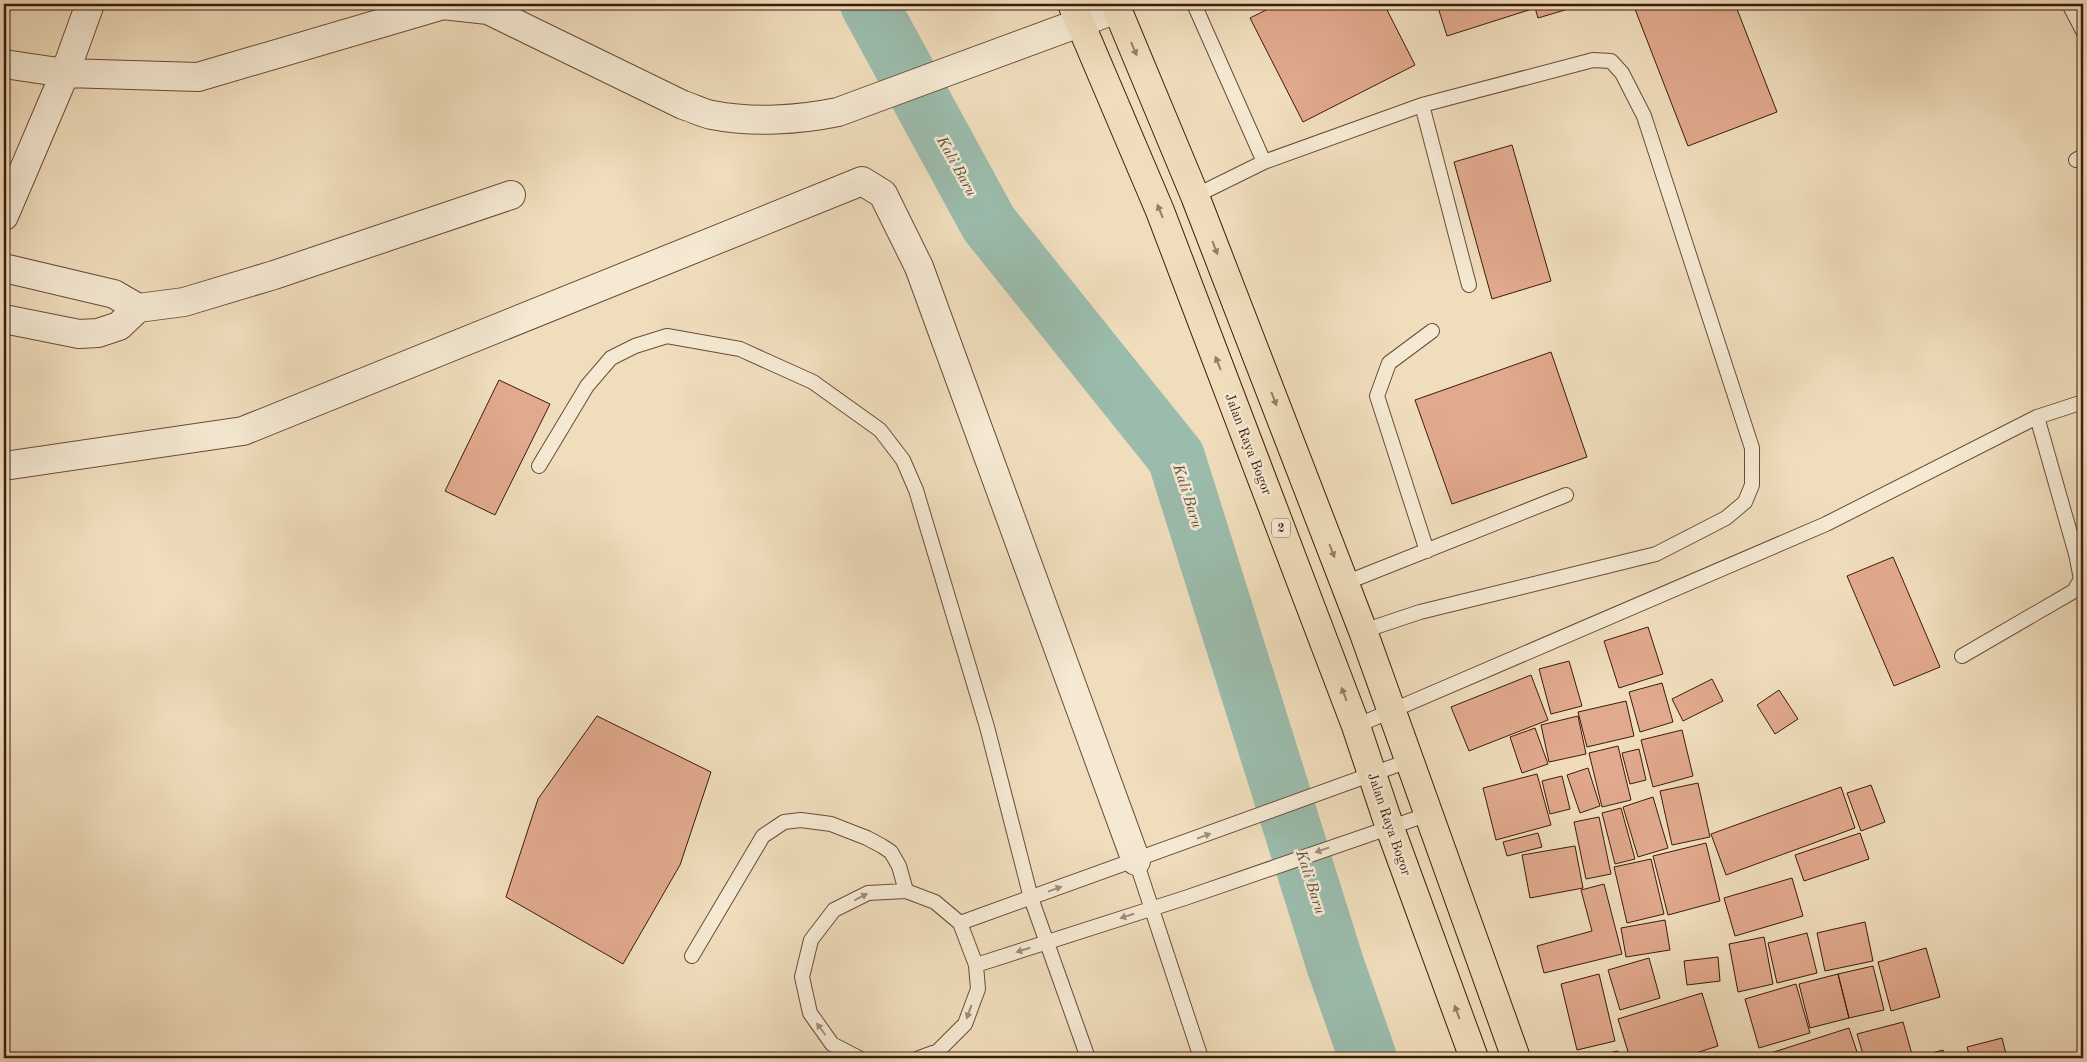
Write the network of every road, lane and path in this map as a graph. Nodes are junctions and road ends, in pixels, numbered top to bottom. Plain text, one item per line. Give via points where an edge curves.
1 (90, 4) edge
2 (1194, 4) edge
3 (2069, 4) edge
4 (1116, 6) edge
5 (1076, 13) edge
6 (2083, 31) edge
7 (4, 64) edge
8 (65, 73) junction
9 (1422, 105) junction
10 (1264, 162) junction
11 (511, 195) dead end
12 (1196, 196) junction
13 (4, 216) edge
14 (4, 268) edge
15 (1469, 285) dead end
16 (138, 308) junction
17 (4, 319) edge
18 (1432, 330) dead end
19 (2083, 402) edge
20 (2037, 417) junction
21 (4, 466) edge
22 (539, 466) dead end
23 (1566, 495) dead end
24 (1427, 550) junction
25 (1344, 582) junction
26 (1363, 631) junction
27 (1962, 656) dead end
28 (1393, 712) junction
29 (1356, 726) junction
30 (1411, 760) junction
31 (1362, 778) junction
32 (1429, 814) junction
33 (1379, 831) junction
34 (1147, 857) junction
35 (906, 891) junction
36 (1031, 898) junction
37 (1151, 908) junction
38 (960, 922) junction
39 (1047, 942) junction
40 (692, 956) dead end
41 (976, 965) junction
42 (859, 1058) edge
43 (919, 1058) edge
44 (1088, 1058) edge
45 (1202, 1058) edge
46 (1474, 1058) edge
47 (1516, 1058) edge

1 - 8 street
2 - 10 lane
3 - 6 lane
4 - 5 street
4 -> 12 highway
5 - 8 street via 1036,38 820,116 746,119 711,115 683,105 488,10 443,5 198,78
29 -> 5 highway, Jalan Raya Bogor / 2 via 1160,211
7 - 8 street
8 - 13 street
9 - 10 lane
9 - 15 lane
9 - 26 lane via 1593,60 1611,61 1622,73 1644,116 1752,448 1752,485 1745,502 1726,518 1656,554 1420,612
10 - 12 lane
11 - 16 street via 265,278 184,302
12 -> 25 highway
14 - 16 street via 114,294
16 - 17 street via 119,326 98,333 79,334
18 - 24 lane via 1389,363 1377,396
19 - 20 lane
20 - 27 lane via 2081,580 2074,591
20 - 28 lane via 1826,524 1448,685
21 - 34 street via 243,431 862,181 883,194 919,267
22 - 36 lane via 587,386 611,358 667,336 740,349 813,382 880,430 903,460 916,490 987,726
23 - 24 lane
24 - 25 lane
25 - 26 highway
26 - 28 highway
28 - 29 lane
28 - 30 highway
29 - 31 highway, Jalan Raya Bogor / 2
30 - 31 lane
30 - 32 highway
31 - 33 highway, Jalan Raya Bogor / 2
34 -> 31 lane
32 - 33 lane
32 - 47 highway
33 -> 37 lane
46 -> 33 highway, Jalan Raya Bogor / 2
36 -> 34 lane
34 - 37 lane
35 - 38 lane via 936,902
35 - 40 lane via 899,866 890,852 875,842 831,824 802,820 784,822 764,836
42 -> 35 lane via 832,1044 810,1013 802,976 811,940 834,910 868,893
36 - 38 lane
36 - 39 lane
37 -> 39 lane
37 - 45 lane
38 - 41 lane
39 -> 41 lane
39 - 44 lane
41 -> 43 lane via 978,989 964,1024 938,1051

